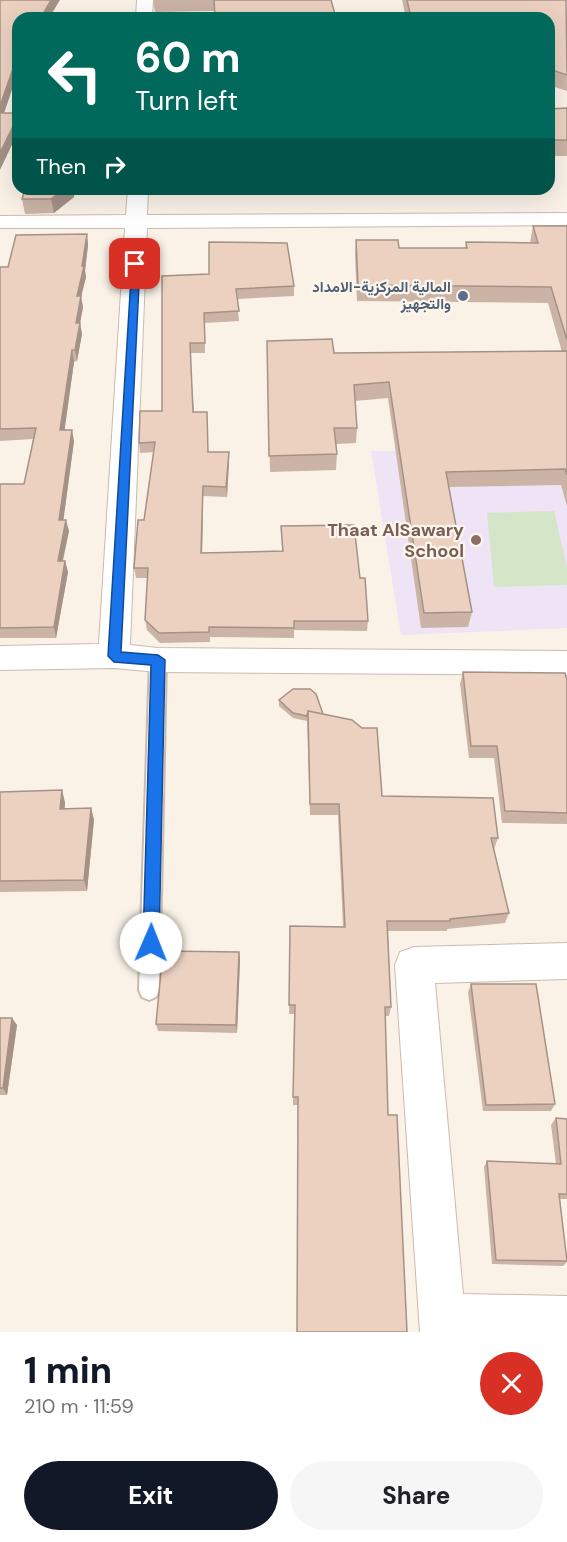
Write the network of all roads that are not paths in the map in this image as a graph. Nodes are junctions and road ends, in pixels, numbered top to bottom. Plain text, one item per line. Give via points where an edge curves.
1 (138, 195) edge
2 (567, 219) edge
3 (137, 221) junction
4 (0, 222) edge
5 (114, 656) junction
6 (0, 658) edge
7 (158, 660) junction
8 (567, 663) edge
9 (567, 961) edge
10 (149, 990) dead end
11 (567, 1319) edge
12 (442, 1325) edge

1 - 3 street
2 - 3 street
3 - 4 street
3 - 5 street
5 - 6 street
5 - 7 street
7 - 8 street
7 - 10 lane
9 - 12 street via 414,965
11 - 12 street

